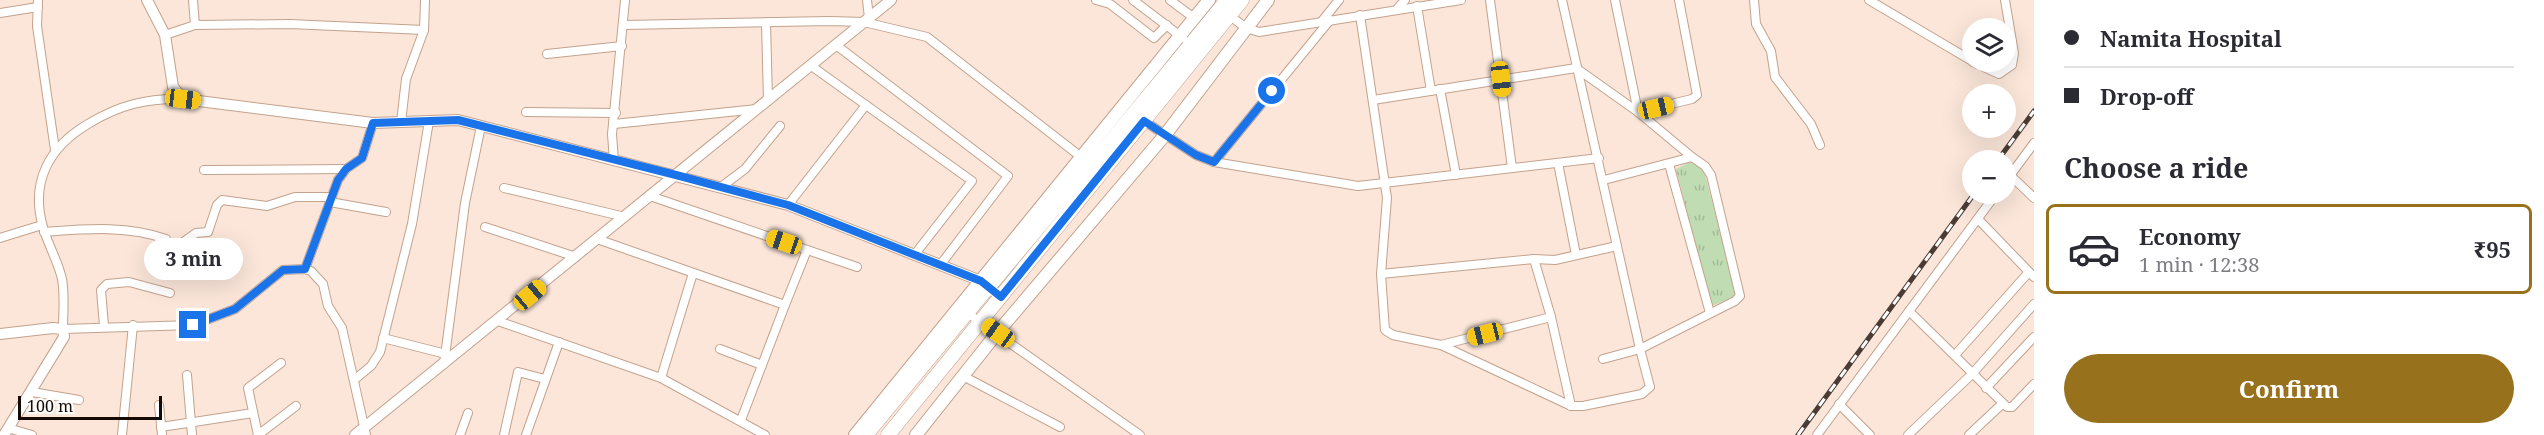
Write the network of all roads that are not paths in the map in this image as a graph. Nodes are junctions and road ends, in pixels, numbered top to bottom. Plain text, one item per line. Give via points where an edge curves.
1 (147, 0) edge
2 (193, 0) edge
3 (425, 0) edge
4 (625, 0) edge
5 (867, 0) edge
6 (891, 0) edge
7 (1096, 0) edge
8 (1133, 0) edge
9 (1209, 0) edge
10 (1227, 0) edge
11 (1242, 0) edge
12 (1268, 0) edge
13 (1339, 0) edge
14 (1405, 0) edge
15 (1461, 0) edge
16 (1490, 0) edge
17 (1562, 0) edge
18 (1615, 0) edge
19 (1679, 0) edge
20 (1754, 0) edge
21 (1869, 0) edge
22 (2005, 0) edge
23 (1174, 1) edge
24 (38, 3) edge
25 (1116, 3) edge
26 (1417, 6) junction
27 (1397, 9) junction
28 (0, 13) edge
29 (1229, 15) junction
30 (1360, 15) junction
31 (1194, 18) junction
32 (2008, 18) edge
33 (867, 20) junction
34 (1326, 21) junction
35 (766, 23) junction
36 (195, 25) junction
37 (624, 25) junction
38 (1167, 25) junction
39 (1246, 28) junction
40 (424, 30) junction
41 (165, 35) junction
42 (1186, 40) junction
43 (836, 45) junction
44 (622, 46) junction
45 (547, 54) dead end
46 (1962, 55) edge
47 (810, 65) junction
48 (1576, 68) junction
49 (1501, 79) junction
50 (1440, 89) junction
51 (1431, 91) junction
52 (183, 99) junction
53 (1373, 100) junction
54 (768, 101) junction
55 (866, 105) junction
56 (758, 108) junction
57 (526, 112) dead end
58 (1638, 112) junction
59 (616, 113) junction
60 (429, 121) junction
61 (1144, 121) junction
62 (400, 122) junction
63 (373, 123) junction
64 (614, 124) junction
65 (481, 126) junction
66 (780, 126) dead end
67 (1165, 135) junction
68 (2034, 142) edge
69 (1820, 145) dead end
70 (55, 150) junction
71 (1692, 157) junction
72 (1599, 158) junction
73 (614, 161) junction
74 (1087, 162) junction
75 (1214, 162) junction
76 (1558, 163) junction
77 (1669, 164) junction
78 (2016, 167) edge
79 (1512, 168) junction
80 (346, 169) junction
81 (204, 170) dead end
82 (676, 175) junction
83 (1456, 175) junction
84 (1604, 180) junction
85 (1385, 184) junction
86 (2016, 184) edge
87 (721, 187) junction
88 (504, 188) dead end
89 (650, 196) junction
90 (2034, 198) edge
91 (331, 200) junction
92 (1989, 204) edge
93 (788, 205) junction
94 (386, 212) dead end
95 (625, 217) junction
96 (1978, 219) junction
97 (485, 227) dead end
98 (43, 229) junction
99 (0, 238) edge
100 (165, 239) dead end
101 (597, 239) junction
102 (179, 245) dead end
103 (1617, 246) junction
104 (807, 250) junction
105 (915, 254) junction
106 (1576, 255) junction
107 (576, 257) junction
108 (1534, 259) junction
109 (941, 264) junction
110 (857, 267) dead end
111 (305, 269) junction
112 (693, 273) junction
113 (1381, 274) junction
114 (2032, 274) edge
115 (985, 283) junction
116 (170, 292) dead end
117 (1001, 297) junction
118 (2034, 304) edge
119 (785, 305) junction
120 (1909, 311) junction
121 (966, 312) junction
122 (1710, 313) junction
123 (1551, 317) junction
124 (498, 321) junction
125 (981, 321) junction
126 (133, 325) junction
127 (104, 326) junction
128 (63, 329) junction
129 (998, 333) junction
130 (0, 334) edge
131 (2034, 337) edge
132 (383, 338) junction
133 (560, 342) junction
134 (1441, 345) junction
135 (720, 349) dead end
136 (1640, 349) junction
137 (1954, 355) junction
138 (445, 359) junction
139 (1603, 359) dead end
140 (281, 363) dead end
141 (762, 365) junction
142 (187, 375) dead end
143 (1972, 375) junction
144 (963, 376) junction
145 (661, 378) junction
146 (545, 379) junction
147 (354, 380) junction
148 (2034, 384) edge
149 (1986, 388) junction
150 (32, 392) junction
151 (79, 400) dead end
152 (1839, 404) junction
153 (2002, 404) junction
154 (159, 405) dead end
155 (296, 406) dead end
156 (1571, 406) junction
157 (253, 413) junction
158 (468, 413) dead end
159 (741, 420) junction
160 (191, 422) junction
161 (1060, 427) dead end
162 (162, 431) edge
163 (6, 432) edge
164 (361, 433) edge
165 (32, 435) edge
166 (122, 435) edge
167 (192, 435) edge
168 (258, 435) edge
169 (460, 435) edge
170 (504, 435) edge
171 (526, 435) edge
172 (765, 435) edge
173 (855, 435) edge
174 (866, 435) edge
175 (888, 435) edge
176 (916, 435) edge
177 (1140, 435) edge
178 (1817, 435) edge
179 (1870, 435) edge
180 (1908, 435) edge
181 (1969, 435) edge

1 - 41 street
2 - 36 street
3 - 40 street
4 - 37 street
5 - 33 street
6 - 33 street
7 - 25 street
8 - 38 street
9 - 31 main road
10 - 42 main road
11 - 29 main road
12 - 39 main road
13 - 34 street
14 - 27 street
15 - 26 street
16 - 49 street
17 - 48 street
18 - 58 street
19 - 58 street via 1697,94 1692,99
20 - 69 street via 1756,24 1771,51 1775,77 1811,124
21 - 46 street
22 - 32 street
23 - 31 street
24 - 28 street
24 - 70 street via 37,26
25 - 38 street via 1154,38
26 - 27 street
26 - 51 street
27 - 30 street
29 - 39 street
29 - 61 main road
30 - 34 street
30 - 53 street
31 - 42 main road
33 - 35 street
33 - 43 street
33 - 74 street via 927,37
34 - 39 street via 1259,32
34 - 75 street
35 - 37 street
35 - 54 street
36 - 40 street via 290,24
36 - 41 street
37 - 44 street
38 - 42 street
39 - 67 main road
40 - 62 street via 406,79
41 - 52 street via 173,87
42 - 74 main road
43 - 47 street
43 - 109 street via 1008,176
44 - 45 street
44 - 59 street
47 - 54 street
47 - 55 street
48 - 49 street
48 - 58 street
48 - 72 street
49 - 50 street
49 - 79 street
50 - 51 street
50 - 83 street
51 - 53 street
52 - 63 street
52 - 70 street via 154,98 120,107 81,128
53 - 85 street
54 - 56 street
55 - 93 street
55 - 105 street via 972,181
56 - 64 street
56 - 82 street
57 - 59 street
58 - 71 street
59 - 64 street
60 - 62 street
60 - 65 street via 458,120
60 - 132 street via 412,224
61 - 67 street
61 - 117 main road
62 - 63 street
63 - 80 street via 362,158
64 - 73 street
65 - 73 street
65 - 138 street via 465,203
66 - 87 street via 745,168
67 - 75 street
67 - 129 main road
68 - 78 street
70 - 98 street via 40,183
71 - 77 street
71 - 122 street via 1711,175 1740,291 1738,299
72 - 76 street
72 - 84 street
73 - 82 street
74 - 115 main road
75 - 85 street via 1342,185
76 - 79 street
76 - 106 street
77 - 84 street
77 - 122 street
79 - 83 street
80 - 81 street
80 - 91 street
82 - 87 street
82 - 89 street
83 - 85 street
84 - 103 street
85 - 113 street via 1387,218
86 - 90 street
87 - 93 street
88 - 95 street
89 - 95 street
89 - 104 street
91 - 94 street
91 - 102 street via 295,196 267,206 222,201 208,232 196,233
91 - 111 street
92 - 96 street
93 - 105 street
95 - 101 street
96 - 114 street
96 - 120 street
97 - 107 street
98 - 99 street
98 - 100 street via 99,228
98 - 128 street via 62,277
101 - 107 street
101 - 112 street
103 - 106 street
103 - 136 street
104 - 110 street
104 - 119 street
105 - 109 street
106 - 108 street
107 - 124 street
108 - 113 street
108 - 123 street
109 - 115 street
111 - 126 street via 283,270 235,309 208,321 180,327
111 - 147 street via 323,284 328,306 344,336
112 - 119 street
112 - 145 street
113 - 134 street via 1384,326 1388,333
114 - 137 street
115 - 117 street
115 - 121 main road
115 - 173 main road
116 - 127 street via 129,282 107,284 101,290
117 - 125 main road
118 - 143 street
119 - 141 street
120 - 137 street
120 - 152 street
121 - 125 street
121 - 174 main road
122 - 136 street
123 - 134 street
123 - 156 street
124 - 133 street
124 - 138 street
125 - 129 street
125 - 175 main road
126 - 127 street
126 - 166 street
127 - 128 street
128 - 130 street
128 - 150 street via 62,345
129 - 144 main road
129 - 177 street
131 - 149 street
132 - 138 street
132 - 147 street via 375,360
133 - 145 street
133 - 146 street
134 - 156 street
135 - 141 street
136 - 139 street
136 - 156 street via 1650,381 1647,392
137 - 143 street
138 - 164 street
140 - 157 street via 248,388
141 - 159 street
142 - 160 street
143 - 149 street
143 - 180 street
144 - 161 street
144 - 176 main road
145 - 159 street
146 - 170 street via 521,371 516,375
146 - 171 street
147 - 164 street
148 - 153 street via 2012,407
149 - 153 street
150 - 151 street
150 - 163 street
152 - 178 street
152 - 179 street
153 - 181 street
154 - 162 street
155 - 168 street
157 - 160 street
157 - 168 street
158 - 169 street
159 - 172 street
160 - 162 street
160 - 167 street
163 - 165 street

